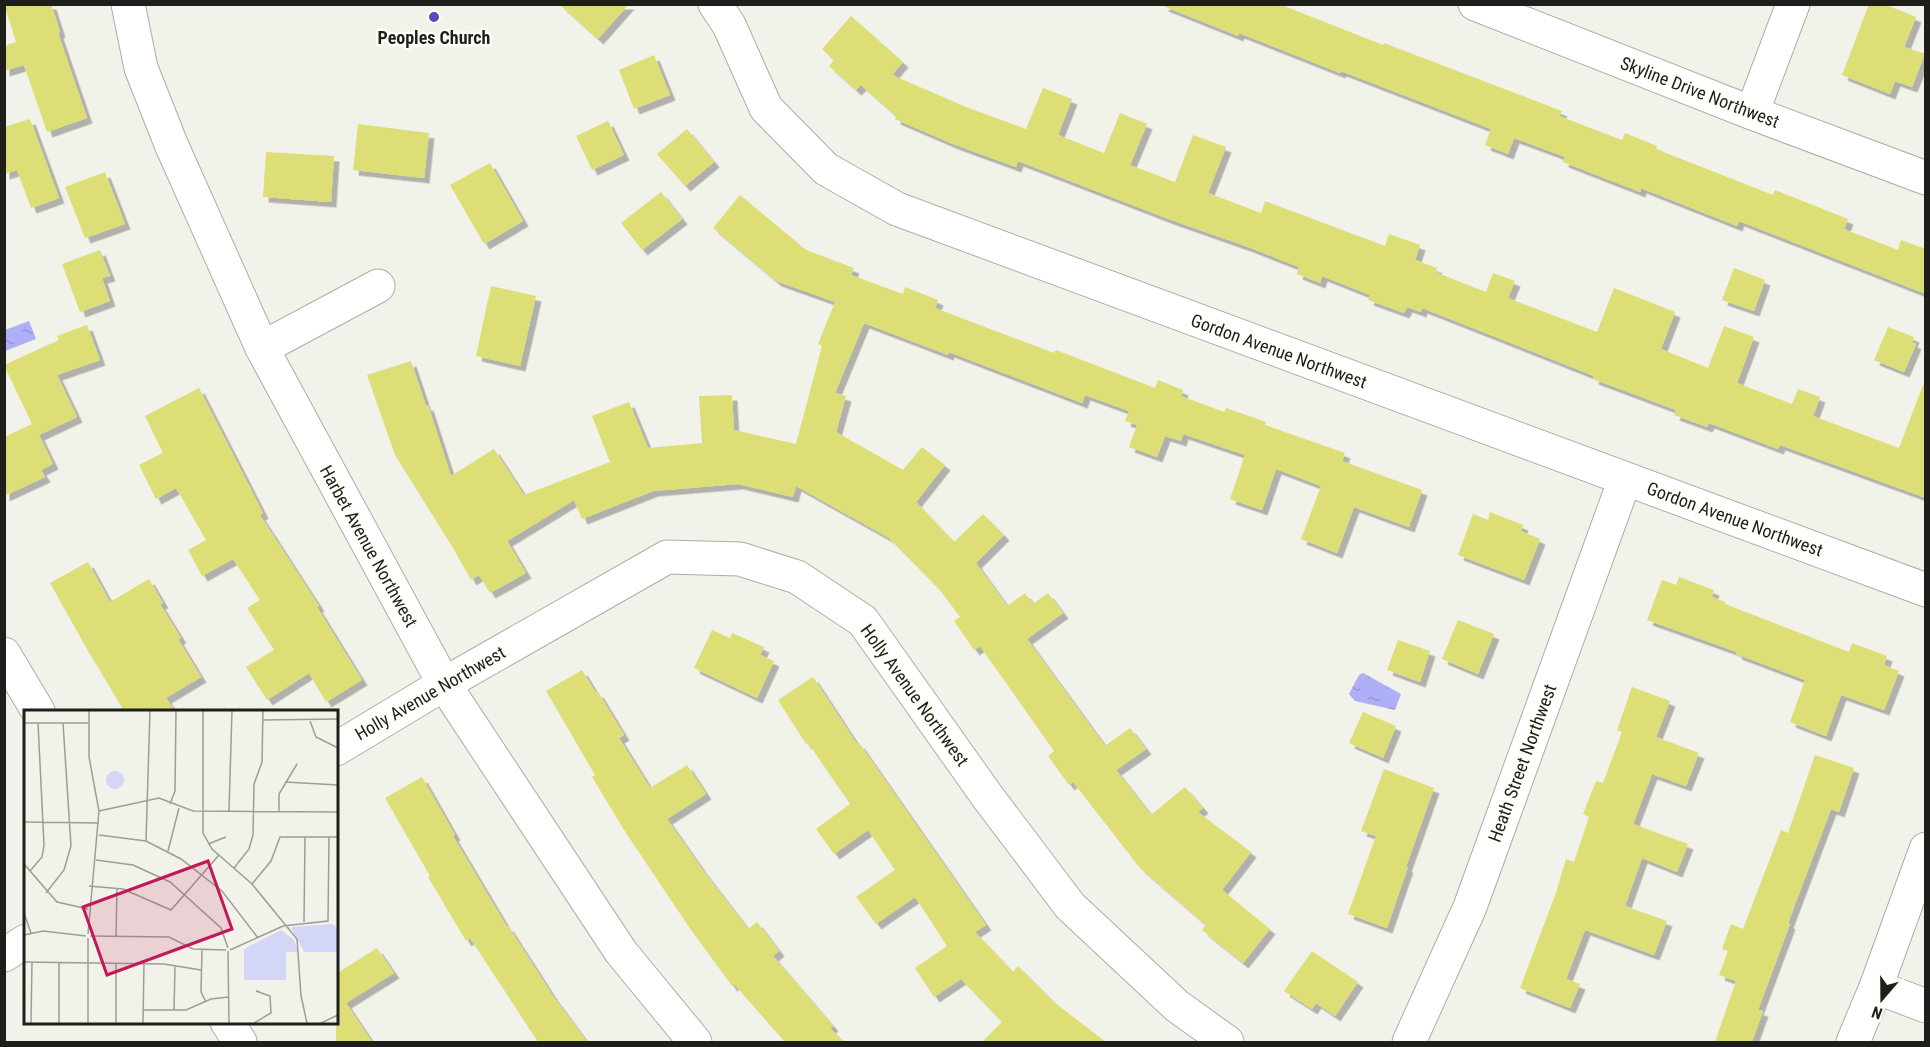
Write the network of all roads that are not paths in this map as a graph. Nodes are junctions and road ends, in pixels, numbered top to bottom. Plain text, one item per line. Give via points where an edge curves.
1 (128, 4) edge
2 (715, 4) edge
3 (1475, 4) edge
4 (1792, 4) edge
5 (1752, 113) junction
6 (1926, 178) edge
7 (378, 286) dead end
8 (262, 348) junction
9 (1625, 479) junction
10 (1926, 590) edge
11 (4, 654) edge
12 (444, 684) junction
13 (37, 710) edge
14 (338, 748) edge
15 (1926, 849) edge
16 (24, 942) edge
17 (4, 955) edge
18 (1876, 987) junction
19 (1926, 1006) edge
20 (228, 1023) edge
21 (240, 1042) edge
22 (694, 1042) edge
23 (1227, 1042) edge
24 (1409, 1042) edge
25 (1853, 1042) edge

1 - 8 street, Harbet Avenue Northwest via 141,68
2 - 9 street, Gordon Avenue Northwest via 729,25 766,108 826,169 897,209
3 - 5 street, Skyline Drive Northwest
4 - 5 street
5 - 6 street, Skyline Drive Northwest
7 - 8 street
8 - 12 street, Harbet Avenue Northwest
9 - 10 street, Gordon Avenue Northwest
9 - 24 street, Heath Street Northwest via 1470,907
11 - 13 street
12 - 14 street, Holly Avenue Northwest
12 - 22 street, Harbet Avenue Northwest via 621,952
12 - 23 street, Holly Avenue Northwest via 666,557 740,559 797,577 863,621 1070,906 1178,1006
15 - 18 street
16 - 17 street
18 - 19 street
18 - 25 street
20 - 21 street

